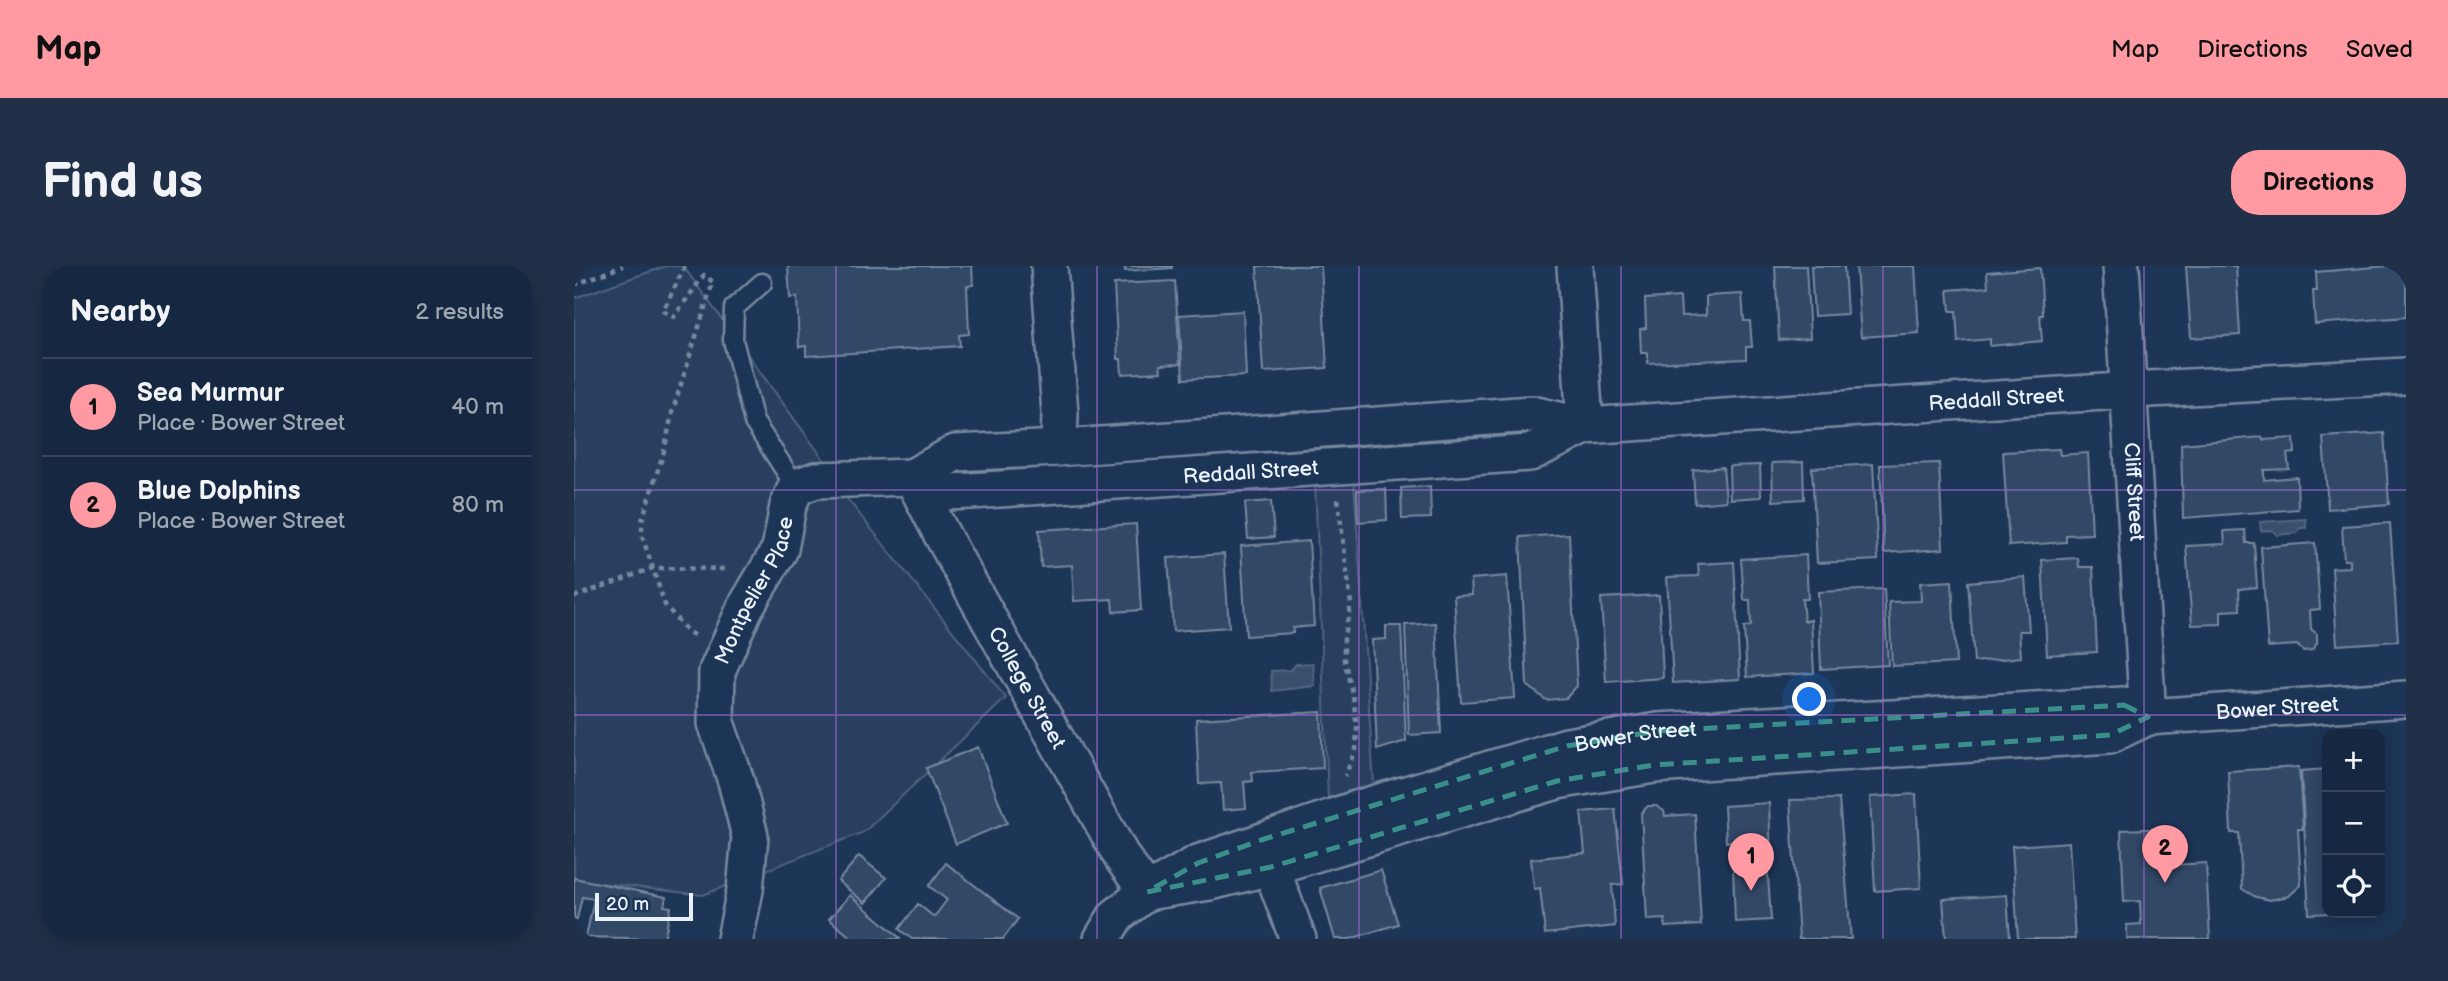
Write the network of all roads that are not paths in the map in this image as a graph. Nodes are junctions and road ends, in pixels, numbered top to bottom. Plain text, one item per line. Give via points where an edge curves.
1 (1049, 266) edge
2 (1575, 266) edge
3 (2121, 266) edge
4 (762, 283) dead end
5 (2406, 376) edge
6 (2130, 390) junction
7 (1585, 426) junction
8 (1059, 448) junction
9 (912, 477) junction
10 (796, 487) junction
11 (2406, 699) edge
12 (2148, 717) junction
13 (1266, 853) junction
14 (1147, 892) junction
15 (735, 939) edge
16 (1102, 939) edge
17 (1298, 939) edge

1 - 8 street
2 - 7 street
3 - 6 street, Cliff Street
4 - 10 lane via 734,308 733,340 754,422
5 - 6 street, Reddall Street
6 - 7 street, Reddall Street
6 - 12 street, Cliff Street
7 - 8 street, Reddall Street via 1532,414
7 - 9 street, Reddall Street via 1530,453 947,492
8 - 9 street, Reddall Street via 955,453
9 - 10 street, Reddall Street via 816,480
9 - 14 street, College Street via 1123,859
10 - 15 street, Montpelier Place via 780,549 745,608 717,671 716,723 750,836
11 - 12 street, Bower Street
12 - 13 street, Bower Street via 2110,734 1654,765 1557,781
12 - 13 street, Bower Street via 2124,705 1658,731 1567,746 1353,810
13 - 14 street, Bower Street via 1210,882
13 - 17 street
14 - 16 street, Bower Street via 1116,916

